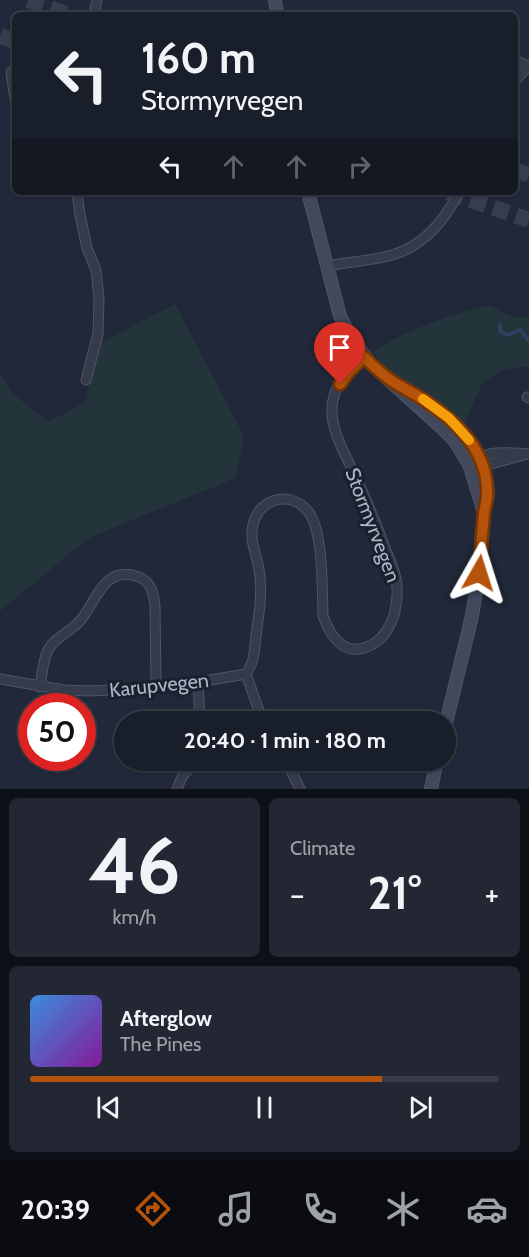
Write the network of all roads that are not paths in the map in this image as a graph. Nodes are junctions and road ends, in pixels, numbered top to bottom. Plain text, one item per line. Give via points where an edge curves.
1 (528, 65) edge
2 (11, 72) dead end
3 (518, 77) edge
4 (12, 79) edge
5 (78, 195) edge
6 (309, 195) edge
7 (458, 195) edge
8 (327, 266) junction
9 (364, 357) junction
10 (86, 380) dead end
11 (528, 454) edge
12 (477, 462) junction
13 (246, 674) junction
14 (0, 680) edge
15 (198, 682) junction
16 (156, 685) junction
17 (40, 687) junction
18 (199, 711) edge
19 (259, 711) edge
20 (449, 711) edge
21 (187, 771) edge
22 (291, 771) edge
23 (435, 771) edge
24 (177, 789) edge
25 (300, 789) edge
26 (431, 789) edge

1 - 3 street
2 - 4 street
5 - 10 street via 99,298 98,334
6 - 8 main road
7 - 8 street via 434,229 409,248 393,255
8 - 9 main road via 343,322
9 - 12 main road via 393,382 449,418 464,432
9 - 13 street, Stormyrvegen via 340,384 332,413 341,446 396,578 393,619 380,639 363,648 343,646 334,638 323,616 315,521 302,506 290,500 271,502 257,513 253,525 251,539 260,571 260,602 253,661
11 - 12 street via 510,460
12 - 20 main road via 484,513 479,573
13 - 15 street, Karupvegen
13 - 19 street
14 - 17 street, Karupvegen
15 - 16 street, Karupvegen
15 - 18 street
16 - 17 street, Karupvegen via 88,691
16 - 17 street via 153,592 148,583 129,574 118,575 101,588 78,623 51,645
21 - 24 street
22 - 25 street
23 - 26 main road

